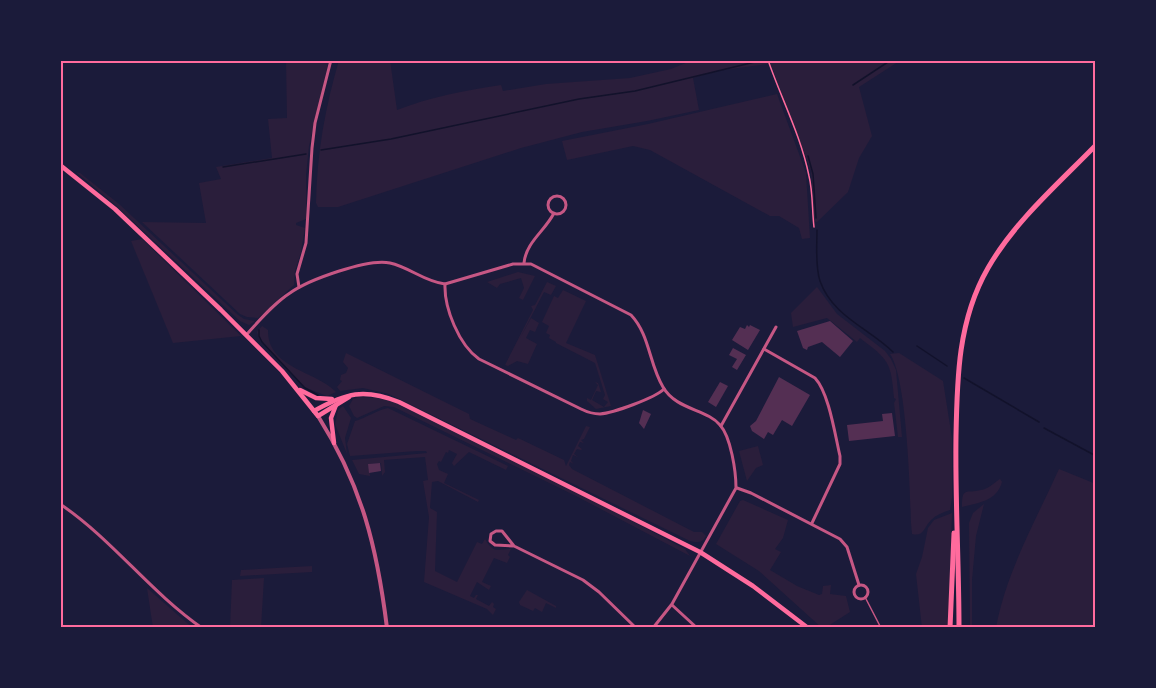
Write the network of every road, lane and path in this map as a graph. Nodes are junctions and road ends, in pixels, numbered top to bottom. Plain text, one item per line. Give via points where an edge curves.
1 (331, 60) edge
2 (768, 60) edge
3 (1096, 145) edge
4 (60, 165) edge
5 (554, 213) junction
6 (814, 227) dead end
7 (524, 263) junction
8 (445, 284) junction
9 (299, 287) junction
10 (776, 327) dead end
11 (246, 335) junction
12 (764, 350) junction
13 (298, 389) junction
14 (664, 389) junction
15 (354, 394) junction
16 (343, 396) junction
17 (336, 405) junction
18 (314, 411) junction
19 (318, 416) junction
20 (722, 426) junction
21 (334, 443) junction
22 (736, 488) junction
23 (60, 504) edge
24 (956, 516) junction
25 (812, 523) junction
26 (514, 546) junction
27 (700, 552) junction
28 (860, 585) junction
29 (866, 597) junction
30 (672, 604) junction
31 (202, 628) edge
32 (387, 628) edge
33 (636, 628) edge
34 (653, 628) edge
35 (697, 628) edge
36 (808, 628) edge
37 (881, 628) edge
38 (950, 628) edge
39 (959, 628) edge

1 - 9 street via 312,148 308,232 297,274
2 - 6 path via 810,176
3 - 24 main road via 1007,239 975,296 958,369
4 - 11 main road via 115,209
5 - 5 street via 565,208 560,197 550,200 549,209
5 - 7 street via 528,246
7 - 8 street
7 - 14 street via 631,315 644,334
8 - 9 street via 381,261
8 - 14 street via 458,333 468,350 581,409 606,413 656,396
9 - 11 street via 280,300
10 - 12 street
11 - 13 main road
12 - 20 street
12 - 25 street via 814,378 826,402 840,462
13 - 16 main road via 320,399
13 - 18 main road
14 - 20 street via 677,402
15 - 16 main road
15 - 17 main road
15 - 27 main road via 381,395 399,402
16 - 18 main road
17 - 19 main road
17 - 21 main road via 331,418
18 - 19 main road
19 - 21 street
20 - 22 street
21 - 32 street via 368,520
22 - 25 street
22 - 27 street
23 - 31 street
24 - 38 main road
24 - 39 main road
25 - 28 street via 842,540
26 - 26 street via 502,531 491,534 490,541 495,545
26 - 33 street via 592,586
27 - 30 street
27 - 36 main road
28 - 29 street via 868,589
28 - 29 street via 854,595
29 - 37 lane
30 - 34 street
30 - 35 street

